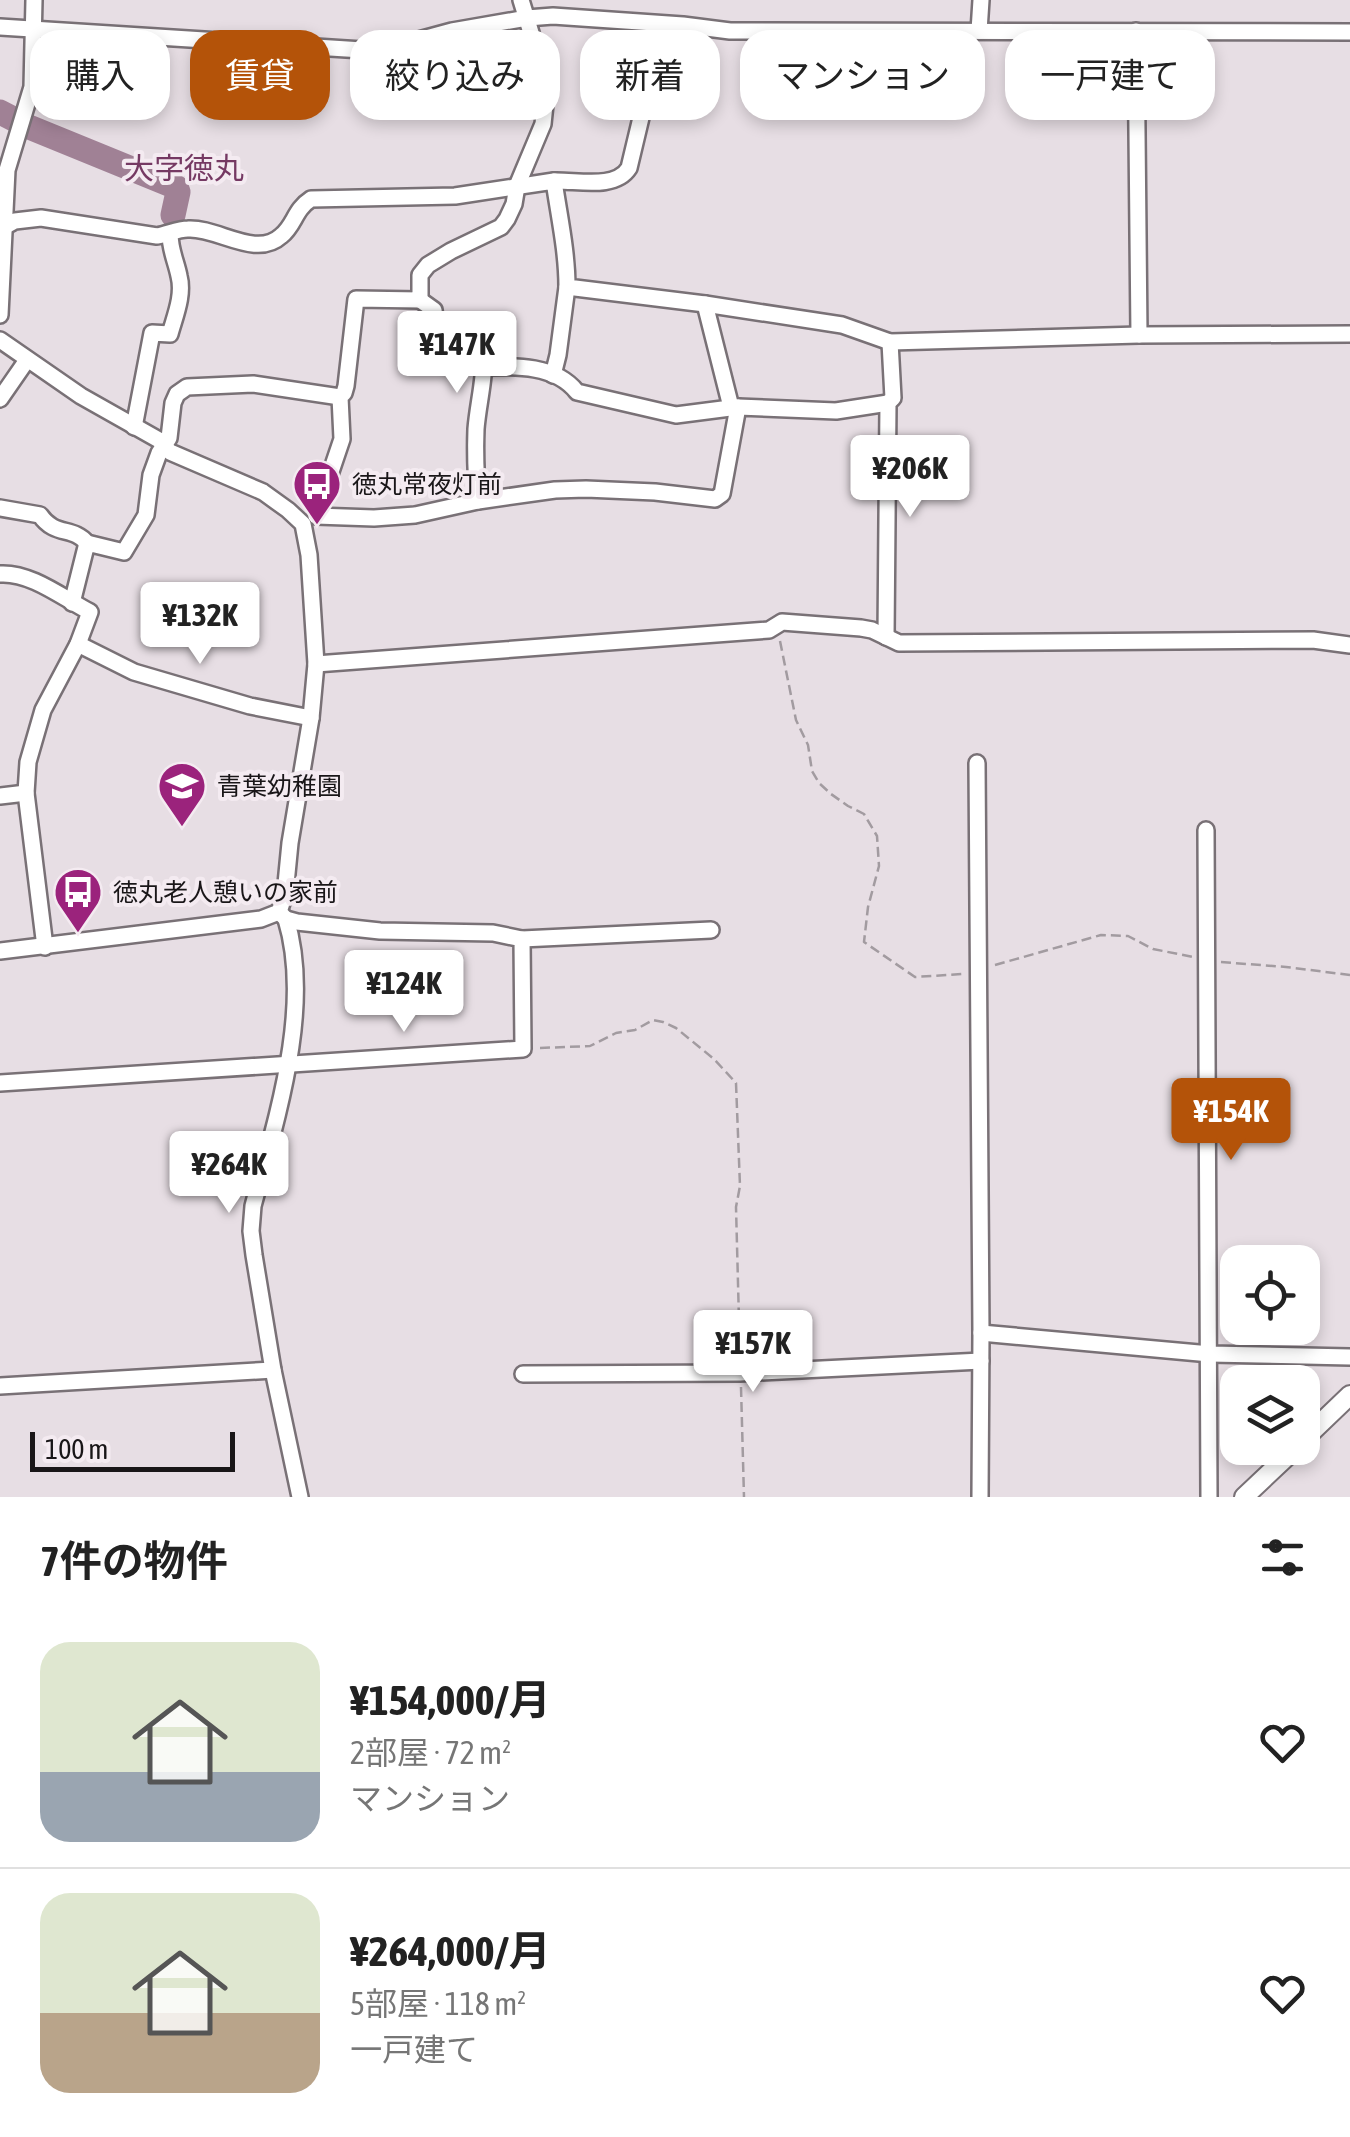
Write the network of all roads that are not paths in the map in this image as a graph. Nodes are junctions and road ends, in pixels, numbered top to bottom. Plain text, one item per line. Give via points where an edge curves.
1 (34, 0) edge
2 (521, 0) edge
3 (982, 0) edge
4 (527, 18) junction
5 (0, 27) edge
6 (706, 28) junction
7 (34, 29) junction
8 (979, 30) edge
9 (740, 31) edge
10 (1215, 32) edge
11 (1350, 32) edge
12 (1137, 120) edge
13 (554, 180) junction
14 (517, 186) junction
15 (4, 227) junction
16 (170, 234) junction
17 (566, 287) junction
18 (420, 300) junction
19 (705, 304) junction
20 (0, 315) edge
21 (1350, 334) edge
22 (1139, 335) junction
23 (0, 340) edge
24 (890, 342) junction
25 (27, 360) junction
26 (484, 368) junction
27 (553, 375) junction
28 (340, 397) junction
29 (0, 399) edge
30 (888, 402) junction
31 (735, 407) junction
32 (134, 426) junction
33 (164, 446) junction
34 (478, 501) junction
35 (0, 508) edge
36 (310, 520) junction
37 (87, 543) junction
38 (0, 574) edge
39 (72, 603) junction
40 (886, 637) junction
41 (78, 644) junction
42 (1350, 645) edge
43 (316, 664) junction
44 (312, 718) junction
45 (977, 763) dead end
46 (26, 793) junction
47 (0, 796) edge
48 (1206, 830) dead end
49 (282, 916) junction
50 (711, 930) dead end
51 (522, 939) junction
52 (45, 947) junction
53 (0, 952) edge
54 (288, 1065) junction
55 (0, 1083) edge
56 (981, 1333) junction
57 (1210, 1354) junction
58 (1350, 1357) edge
59 (981, 1360) junction
60 (273, 1370) junction
61 (523, 1374) dead end
62 (0, 1386) edge
63 (1350, 1396) edge
64 (1320, 1424) edge
65 (1278, 1465) edge
66 (300, 1497) edge
67 (980, 1497) edge
68 (1209, 1497) edge
69 (1244, 1497) edge

1 - 7 street
2 - 4 street
3 - 8 street
4 - 6 street
4 - 7 street via 378,52
4 - 14 street via 548,86 543,124
5 - 7 street
6 - 9 street
6 - 13 street via 682,43 646,101 624,176
7 - 15 street via 32,86 7,170
10 - 11 street
12 - 22 street
13 - 14 street
13 - 17 street
14 - 16 street via 455,196 311,199 281,236 256,245 184,228
14 - 18 street via 501,227 423,270
15 - 16 street via 41,218
15 - 20 street
16 - 32 street via 180,295 170,334 152,333
17 - 19 street
17 - 27 street
18 - 26 street via 434,310 440,331 458,332 467,347 483,350
18 - 28 street via 356,299
19 - 24 street via 842,325
19 - 31 street
21 - 22 street
22 - 24 street
23 - 25 street
24 - 30 street
25 - 29 street
25 - 32 street
26 - 27 street via 514,366
26 - 34 street via 476,428
27 - 31 street via 578,392 676,415
28 - 33 street via 252,384 187,387 172,402
28 - 36 street via 342,439
30 - 31 street via 836,411
30 - 40 street
31 - 34 street via 722,494 715,499 586,489
32 - 33 street
33 - 36 street
33 - 37 street via 151,475 146,515 124,552
34 - 36 street via 415,514
35 - 37 street via 40,515 48,526
36 - 43 street
37 - 39 street
38 - 39 street via 33,581
39 - 41 street via 90,612
40 - 42 street via 899,643
40 - 43 street via 842,625 782,622 770,630
41 - 44 street via 134,672
41 - 46 street via 43,710
43 - 44 street
44 - 49 street
45 - 56 street
46 - 47 street
46 - 52 street
48 - 57 street
49 - 51 street
49 - 52 street
49 - 54 street via 292,946 294,993
50 - 51 street
51 - 54 street via 523,1049
52 - 53 street
54 - 55 street
54 - 60 street via 252,1206
56 - 57 street
56 - 59 street
57 - 58 street
57 - 68 street
59 - 61 street via 740,1373
59 - 67 street
60 - 62 street
60 - 66 street
63 - 64 main road
65 - 69 main road

